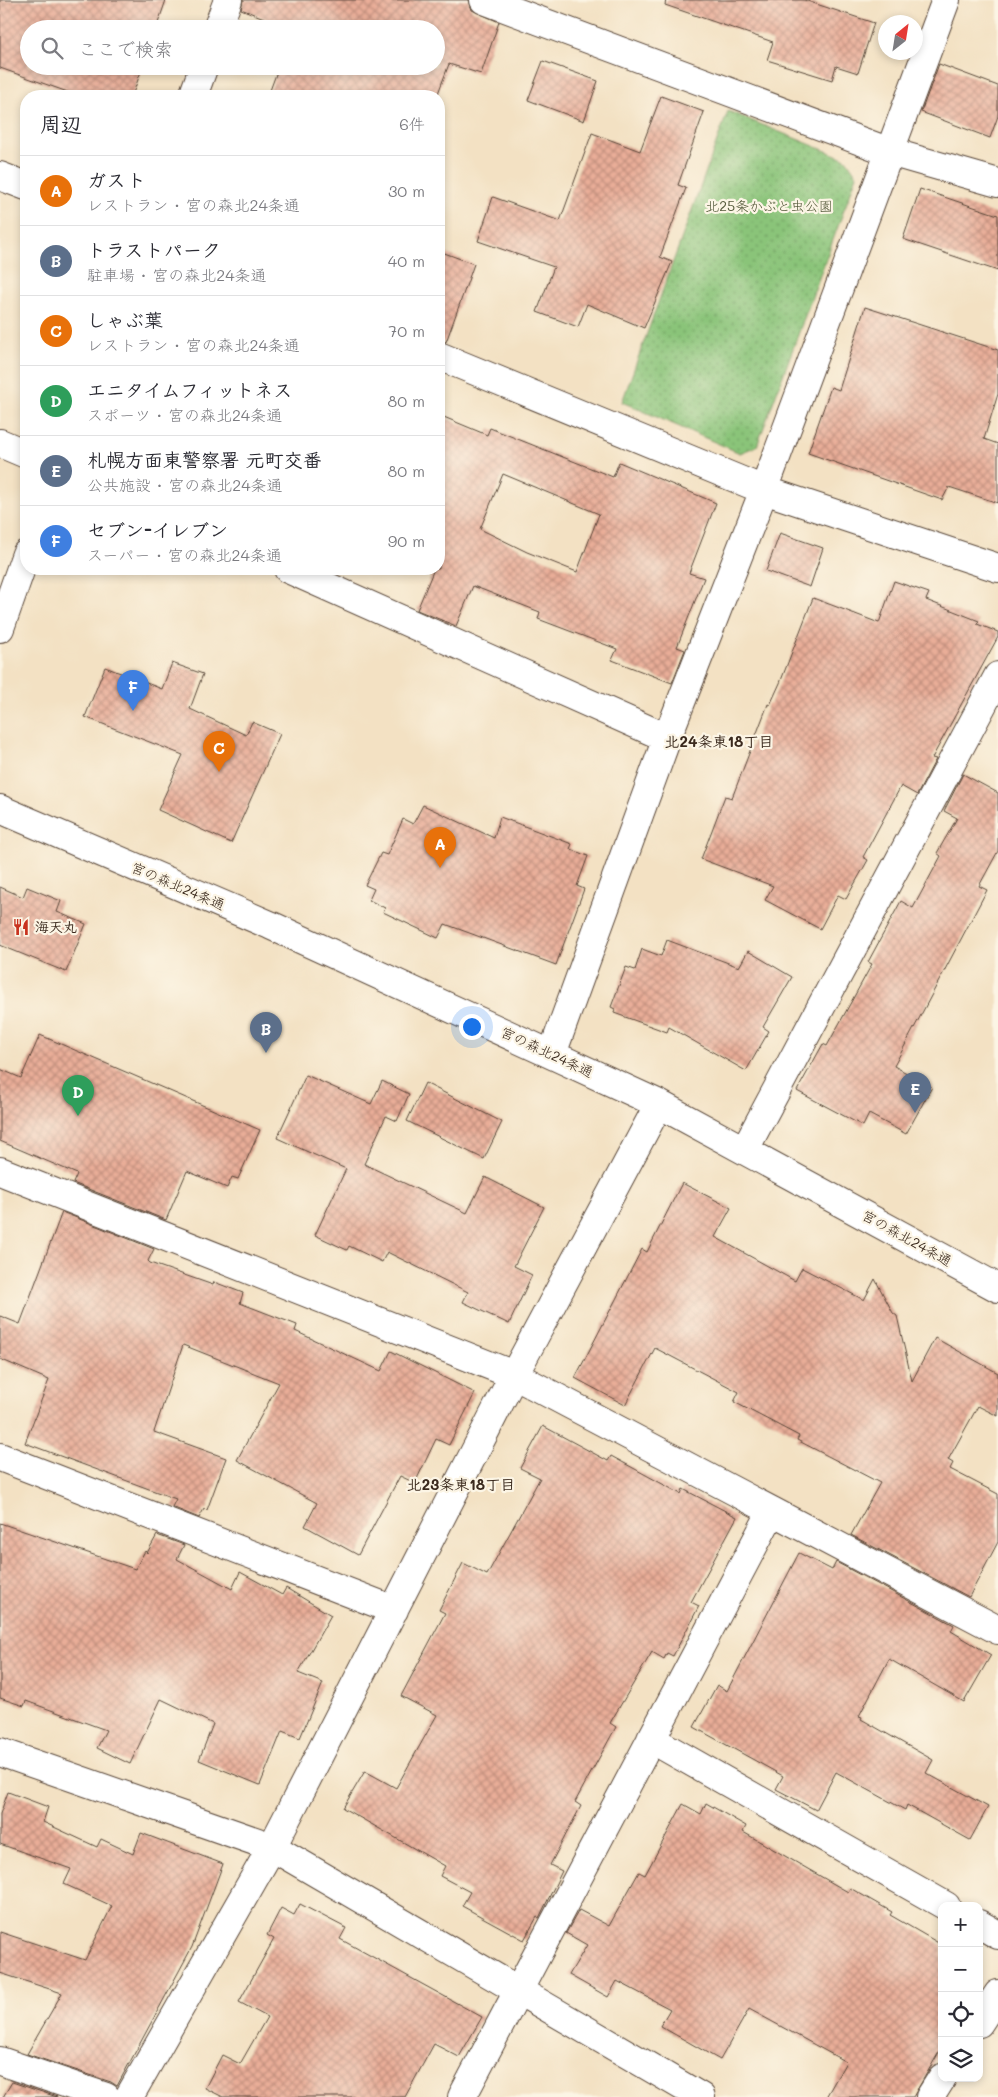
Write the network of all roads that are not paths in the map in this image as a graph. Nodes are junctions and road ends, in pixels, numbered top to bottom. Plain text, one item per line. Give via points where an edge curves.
1 (228, 0) edge
2 (484, 0) edge
3 (946, 0) edge
4 (221, 20) edge
5 (201, 75) edge
6 (195, 90) edge
7 (890, 152) junction
8 (0, 176) edge
9 (998, 183) edge
10 (20, 184) edge
11 (445, 358) edge
12 (0, 443) edge
13 (20, 451) edge
14 (764, 490) junction
15 (998, 568) edge
16 (20, 571) edge
17 (301, 575) edge
18 (0, 628) edge
19 (998, 676) edge
20 (667, 738) junction
21 (0, 809) edge
22 (552, 1054) junction
23 (659, 1104) junction
24 (745, 1149) junction
25 (0, 1171) edge
26 (998, 1288) edge
27 (514, 1375) junction
28 (0, 1457) edge
29 (772, 1511) junction
30 (394, 1610) junction
31 (998, 1630) edge
32 (651, 1739) junction
33 (0, 1752) edge
34 (272, 1846) junction
35 (939, 1902) edge
36 (983, 1926) edge
37 (998, 1935) edge
38 (518, 1990) junction
39 (998, 1994) edge
40 (983, 2017) edge
41 (0, 2061) edge
42 (939, 2082) edge
43 (106, 2097) edge
44 (129, 2097) edge
45 (462, 2097) edge
46 (701, 2097) edge
47 (930, 2097) edge

1 - 4 street
2 - 7 street
3 - 7 street
5 - 6 street
7 - 9 street
7 - 14 street
8 - 10 street
11 - 14 street
12 - 13 street
14 - 15 street
14 - 20 street
16 - 18 street
17 - 20 street
19 - 24 street
20 - 22 street
21 - 22 street, 宮の森北24条通 via 270,925
22 - 23 street, 宮の森北24条通
23 - 24 street, 宮の森北24条通
23 - 27 street
24 - 26 street, 宮の森北24条通
25 - 27 street
27 - 29 street
27 - 30 street
28 - 30 street
29 - 31 street
29 - 32 street
30 - 34 street
32 - 35 street
32 - 38 street
33 - 34 street
34 - 38 street
34 - 44 street
36 - 37 street
38 - 45 street
38 - 46 street
39 - 40 street
41 - 43 street
42 - 47 street

